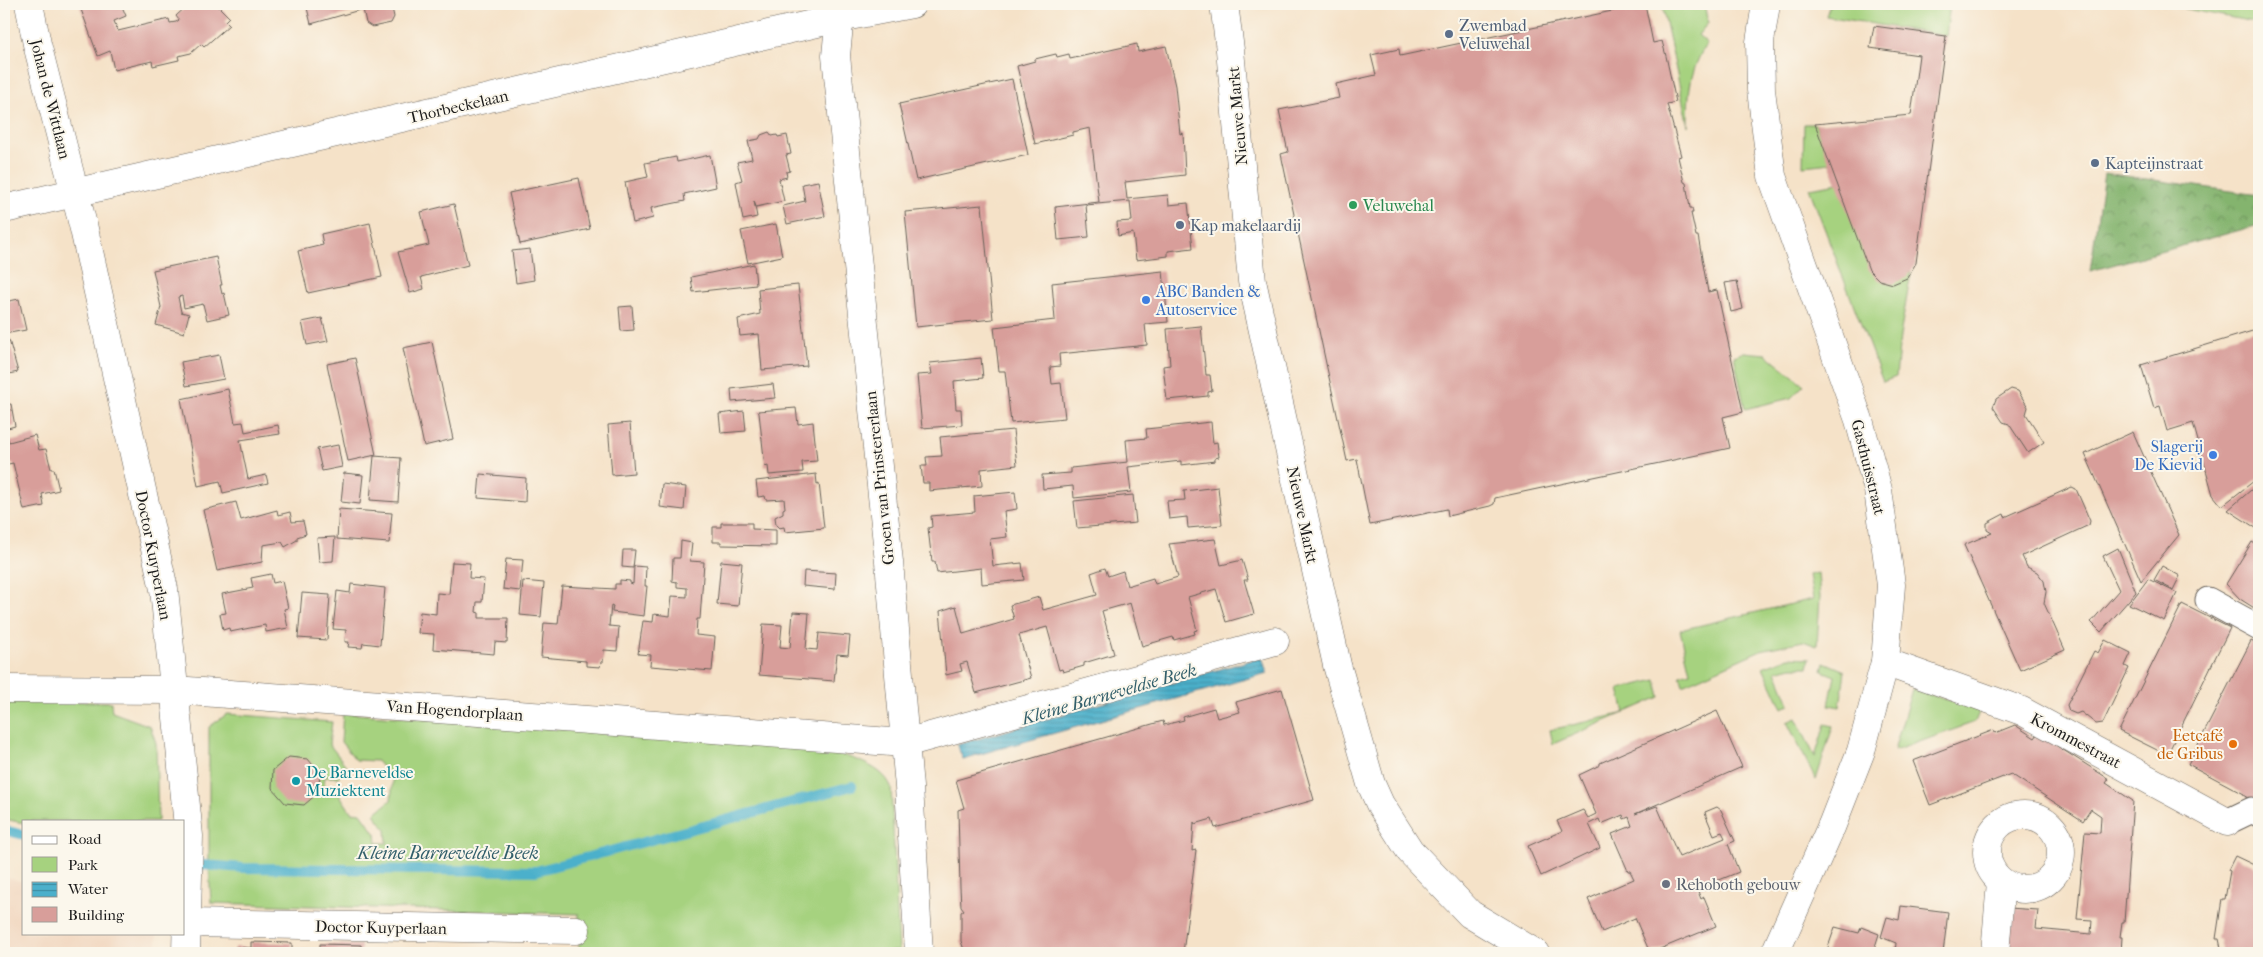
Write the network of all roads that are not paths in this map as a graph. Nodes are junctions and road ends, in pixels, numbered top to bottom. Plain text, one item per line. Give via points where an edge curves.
1 (29, 4) edge
2 (912, 4) edge
3 (1224, 4) edge
4 (1766, 4) edge
5 (840, 11) edge
6 (75, 194) junction
7 (4, 209) edge
8 (2208, 600) dead end
9 (2259, 628) edge
10 (1275, 641) dead end
11 (1885, 662) junction
12 (4, 689) edge
13 (174, 690) junction
14 (905, 743) junction
15 (2259, 814) edge
16 (2227, 822) joint
17 (2001, 882) dead end
18 (187, 917) junction
19 (576, 930) dead end
20 (186, 953) edge
21 (918, 953) edge
22 (1535, 953) edge
23 (1775, 953) edge
24 (1995, 953) edge

1 - 6 street, Johan de Wittlaan
2 - 5 street, Thorbeckelaan
3 - 22 street, Nieuwe Markt via 1252,281 1331,640 1371,784 1410,851 1470,914
4 - 11 street, Gasthuisstraat via 1760,42 1761,90 1772,176 1859,420 1878,490 1891,586
5 - 6 street, Thorbeckelaan
5 - 14 street, Groen van Prinstererlaan via 836,56
6 - 7 street, Thorbeckelaan
6 - 13 street, Doctor Kuyperlaan via 164,588
8 - 9 street
10 - 14 street, Van Hogendorplaan
11 - 16 street, Krommestraat via 2022,712
11 - 23 street, Gasthuisstraat via 1860,751 1832,825
12 - 13 street, Van Hogendorplaan
13 - 14 street, Van Hogendorplaan
13 - 18 street, Doctor Kuyperlaan via 189,836
14 - 21 street, Groen van Prinstererlaan
15 - 16 street, Krommestraat via 2252,810
17 - 24 street
18 - 19 street, Doctor Kuyperlaan
18 - 20 street, Doctor Kuyperlaan

